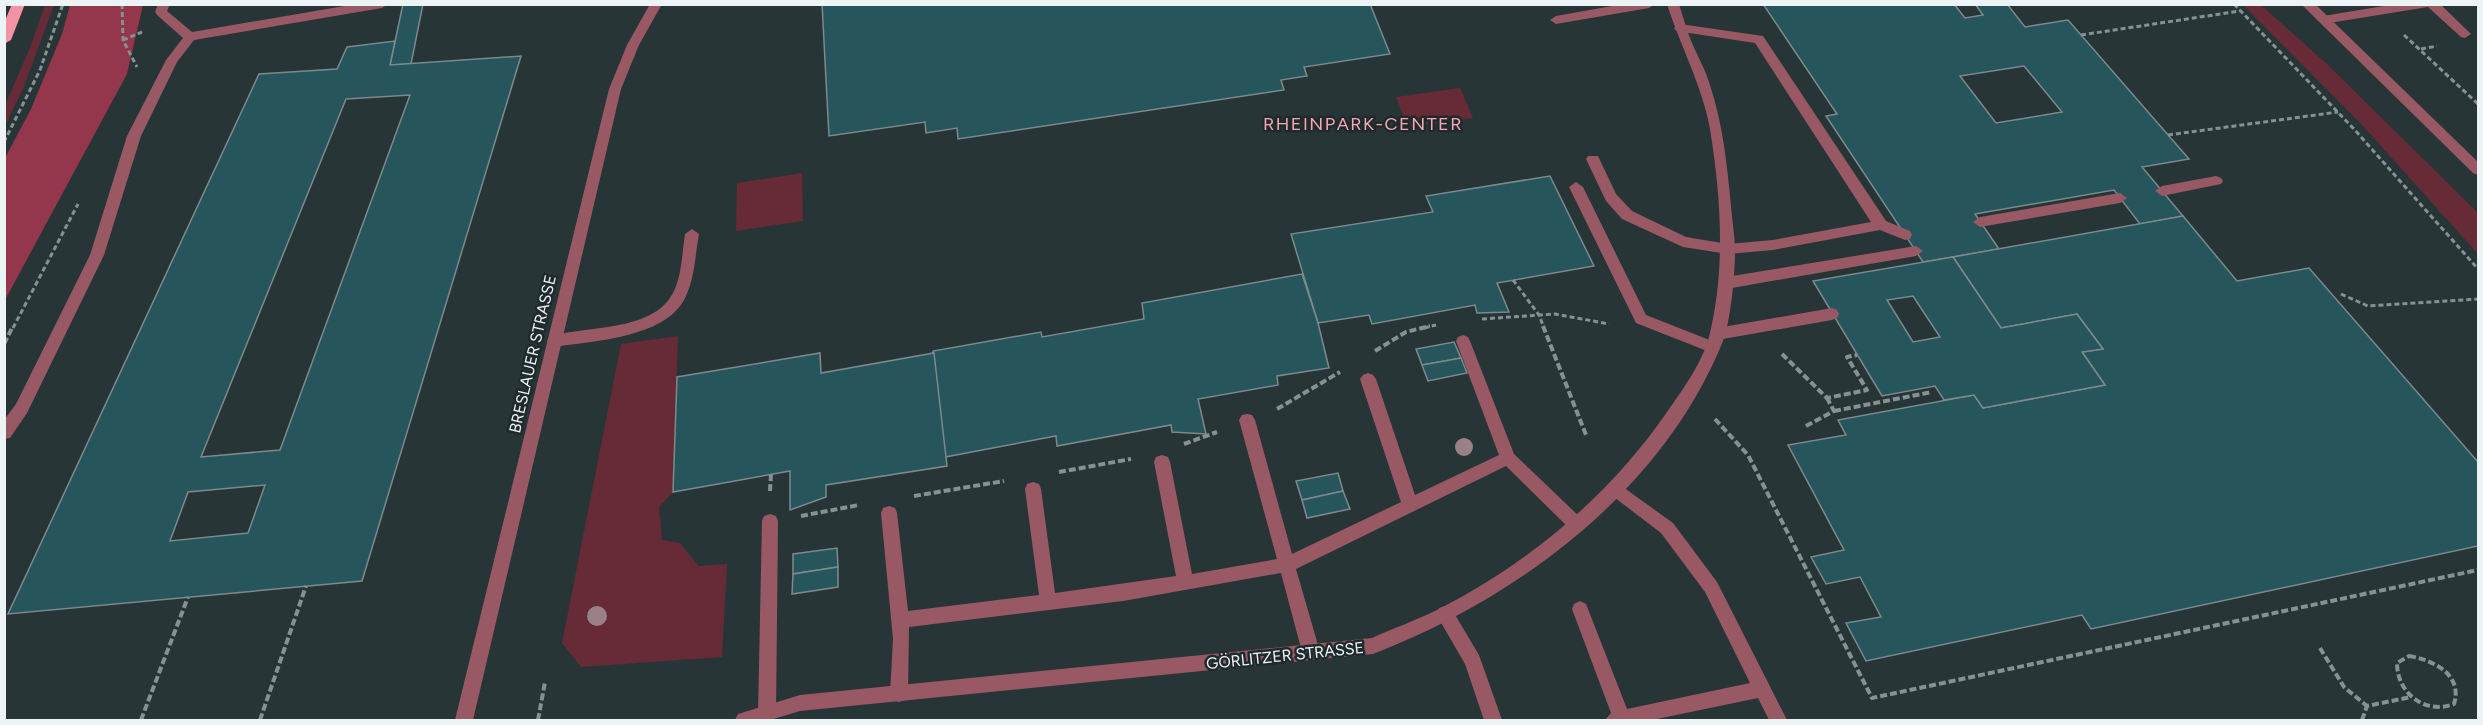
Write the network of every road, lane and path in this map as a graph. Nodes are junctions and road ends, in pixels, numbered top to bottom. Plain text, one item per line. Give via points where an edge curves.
1 (19, 4) edge
2 (63, 4) edge
3 (122, 4) edge
4 (164, 4) edge
5 (382, 4) edge
6 (656, 4) edge
7 (1649, 4) edge
8 (1673, 4) edge
9 (2234, 4) edge
10 (2307, 4) edge
11 (2424, 4) edge
12 (2432, 4) edge
13 (2240, 11) junction
14 (2379, 12) junction
15 (1556, 20) dead end
16 (2323, 20) junction
17 (1680, 28) junction
18 (2465, 34) dead end
19 (2081, 35) dead end
20 (190, 37) junction
21 (4, 40) edge
22 (123, 40) dead end
23 (2478, 104) edge
24 (2338, 112) junction
25 (2168, 135) dead end
26 (4, 142) edge
27 (1593, 159) dead end
28 (2478, 170) edge
29 (2216, 181) dead end
30 (1576, 187) dead end
31 (2162, 191) dead end
32 (2120, 198) dead end
33 (1980, 222) dead end
34 (1881, 225) junction
35 (692, 234) dead end
36 (1905, 235) dead end
37 (1728, 249) junction
38 (1916, 251) dead end
39 (2478, 269) edge
40 (1514, 280) dead end
41 (1726, 283) junction
42 (2341, 294) dead end
43 (2478, 299) edge
44 (1832, 314) dead end
45 (1539, 315) junction
46 (1480, 319) dead end
47 (1446, 323) dead end
48 (1618, 326) dead end
49 (1755, 327) junction
50 (554, 341) junction
51 (1463, 341) dead end
52 (1715, 341) junction
53 (1370, 354) dead end
54 (1857, 355) dead end
55 (1342, 371) dead end
56 (1368, 379) dead end
57 (1932, 392) dead end
58 (1827, 398) junction
59 (1834, 411) junction
60 (1715, 419) dead end
61 (1247, 420) junction
62 (1806, 426) dead end
63 (4, 433) edge
64 (1586, 435) dead end
65 (1182, 445) dead end
66 (1137, 458) dead end
67 (1508, 458) junction
68 (1162, 462) dead end
69 (1055, 472) dead end
70 (771, 474) dead end
71 (1010, 480) dead end
72 (1033, 489) dead end
73 (1616, 489) junction
74 (910, 497) dead end
75 (868, 504) dead end
76 (1410, 505) junction
77 (889, 513) dead end
78 (770, 521) junction
79 (1577, 525) junction
80 (1287, 565) junction
81 (2478, 570) edge
82 (1185, 582) junction
83 (306, 586) dead end
84 (188, 597) dead end
85 (1048, 602) junction
86 (1580, 609) dead end
87 (1445, 614) junction
88 (899, 620) junction
89 (2320, 648) dead end
90 (1311, 652) junction
91 (545, 682) dead end
92 (1761, 688) junction
93 (898, 694) junction
94 (2411, 697) junction
95 (2367, 706) junction
96 (767, 714) junction
97 (141, 720) edge
98 (260, 720) edge
99 (464, 720) edge
100 (538, 720) edge
101 (744, 720) edge
102 (1493, 720) edge
103 (1618, 720) edge
104 (1778, 720) edge
105 (2362, 720) edge

1 - 21 highway
2 - 26 path via 40,70
3 - 22 path
4 - 20 street via 161,12
5 - 20 street
6 - 50 street, BRESLAUER STRASSE via 627,57 615,89
7 - 15 street
8 - 17 street, GÖRLITZER STRASSE
9 - 13 path
10 - 16 street
11 - 14 street
12 - 18 street
13 - 19 path
13 - 24 path
14 - 16 street
14 - 23 path
16 - 28 street
17 - 34 street via 1759,39
17 - 37 street, GÖRLITZER STRASSE via 1703,82 1716,127
20 - 63 street via 172,60 134,136 97,255 22,408
24 - 25 path
24 - 39 path
27 - 37 street via 1611,197 1627,215 1683,242
29 - 31 street
30 - 52 street via 1641,319
32 - 33 street
34 - 36 street
34 - 37 street via 1773,245
35 - 50 street via 678,298 663,315 638,326
37 - 41 street, GÖRLITZER STRASSE
38 - 41 street
40 - 45 path
41 - 52 street, GÖRLITZER STRASSE
42 - 43 path via 2368,306
44 - 49 street
45 - 46 path
45 - 48 path via 1555,314
45 - 64 path
47 - 53 path via 1406,332
49 - 52 street
49 - 58 path
50 - 99 street, BRESLAUER STRASSE
51 - 67 street
52 - 73 street, GÖRLITZER STRASSE via 1689,393
54 - 58 path via 1847,357 1867,390
55 - 61 path via 1285,406
56 - 76 street
57 - 59 path
58 - 59 path
59 - 62 path
60 - 81 path via 1748,455 1872,698
61 - 65 path
61 - 80 street
66 - 69 path
67 - 76 street
67 - 79 street
68 - 82 street
70 - 78 path
71 - 74 path
72 - 85 street
73 - 79 street, GÖRLITZER STRASSE
73 - 92 street via 1667,528 1711,587
75 - 78 path
76 - 80 street
77 - 88 street
78 - 96 street
79 - 87 street, GÖRLITZER STRASSE via 1507,577
80 - 82 street
80 - 90 street
82 - 85 street
83 - 98 path
84 - 97 path
85 - 88 street
86 - 103 street
87 - 90 street, GÖRLITZER STRASSE via 1373,646
87 - 102 street via 1473,661
88 - 93 street via 902,639
89 - 95 path via 2344,687
90 - 93 street, GÖRLITZER STRASSE
91 - 100 path
92 - 103 street
92 - 104 street
93 - 96 street, GÖRLITZER STRASSE via 800,703
94 - 94 path via 2430,707 2448,708 2454,704 2457,691 2440,666 2409,656 2397,663 2396,671 2402,688
94 - 95 path
95 - 105 path
96 - 101 street, GÖRLITZER STRASSE

